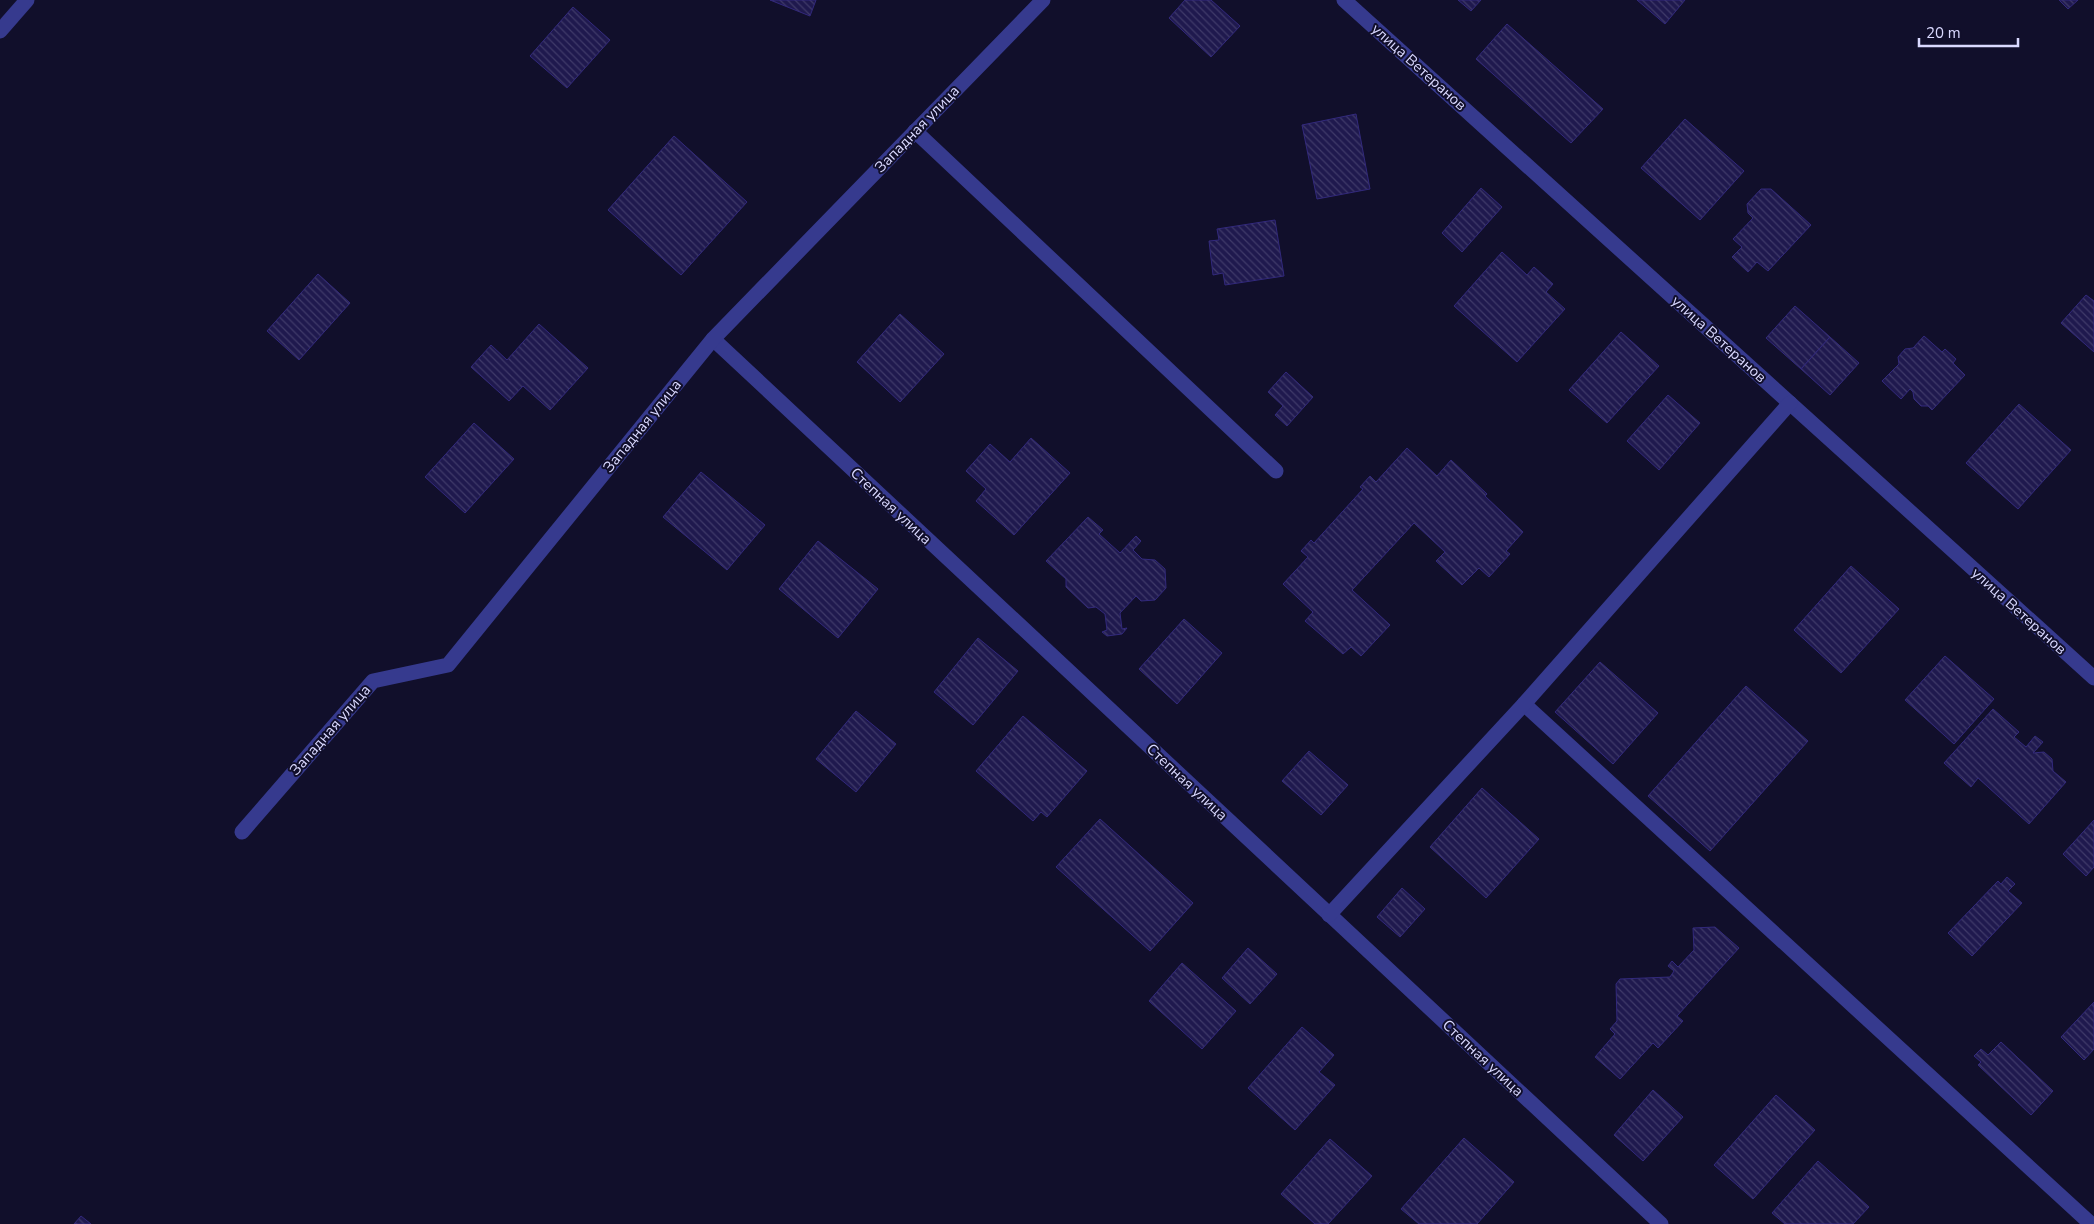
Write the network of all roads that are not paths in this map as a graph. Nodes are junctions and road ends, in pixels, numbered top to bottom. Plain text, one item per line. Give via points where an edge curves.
1 (27, 0) edge
2 (1042, 0) edge
3 (1344, 0) edge
4 (0, 31) edge
5 (915, 131) junction
6 (712, 339) junction
7 (1790, 403) junction
8 (1276, 471) dead end
9 (2094, 678) edge
10 (1524, 704) junction
11 (242, 832) dead end
12 (1329, 915) junction
13 (1661, 1224) edge
14 (2091, 1224) edge

1 - 4 street
2 - 5 street, Западная улица
3 - 7 street, улица Ветеранов
5 - 6 street, Западная улица
5 - 8 street
6 - 11 street, Западная улица via 448,665 373,682
6 - 12 street, Степная улица
7 - 9 street, улица Ветеранов
7 - 10 street
10 - 12 street
10 - 14 street
12 - 13 street, Степная улица

